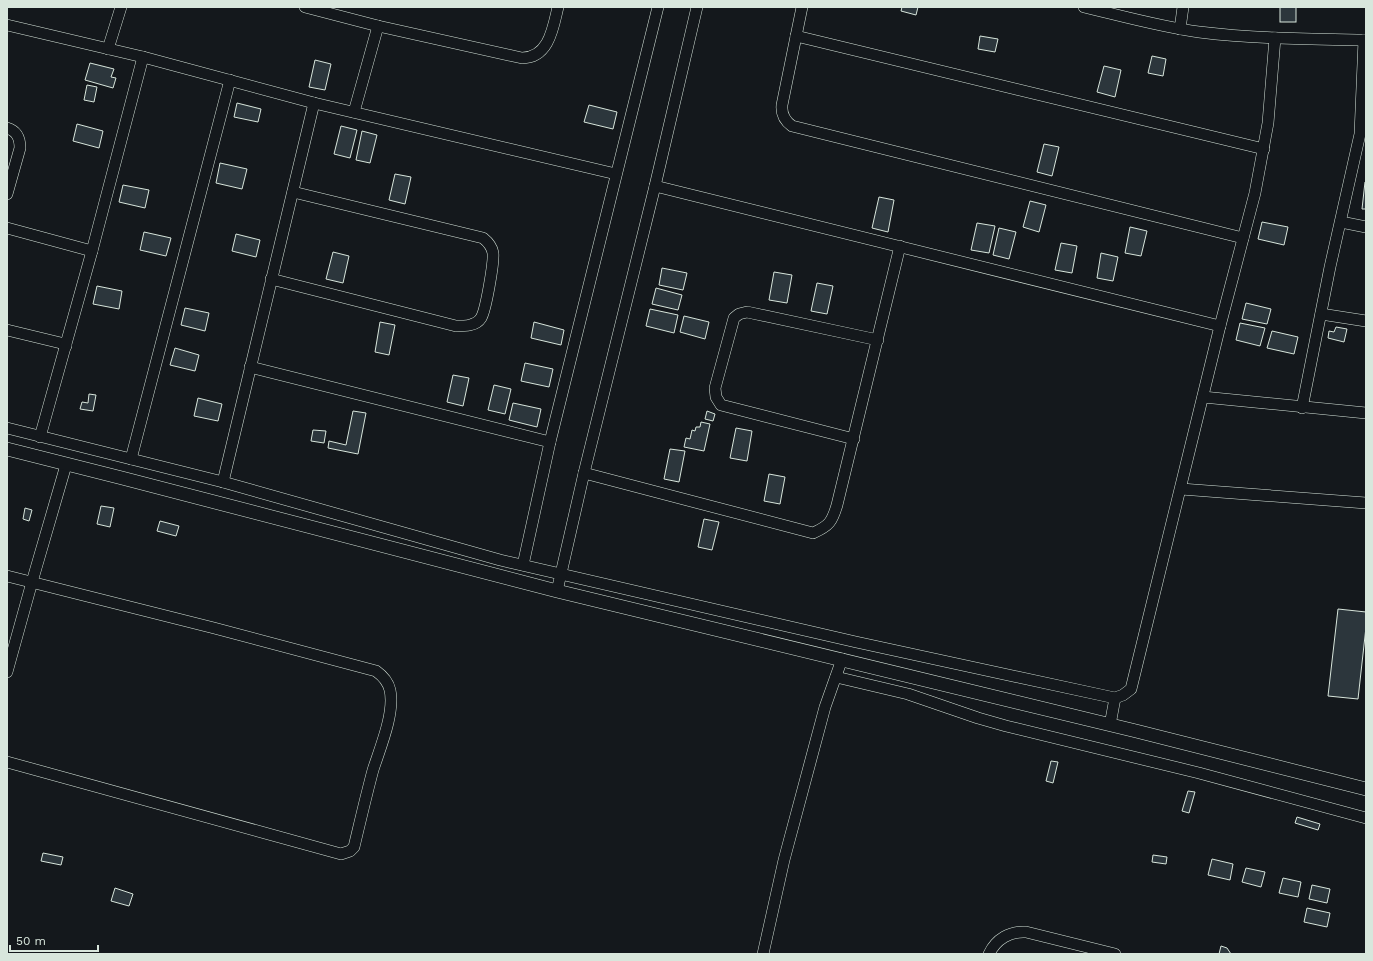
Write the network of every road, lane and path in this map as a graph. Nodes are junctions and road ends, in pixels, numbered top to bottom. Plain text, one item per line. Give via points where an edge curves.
1 (121, 7) edge
2 (305, 7) edge
3 (558, 7) edge
4 (658, 7) edge
5 (697, 7) edge
6 (802, 7) edge
7 (1084, 7) edge
8 (1183, 7) edge
9 (7, 25) edge
10 (378, 26) junction
11 (1180, 29) junction
12 (796, 36) junction
13 (1275, 38) junction
14 (1365, 40) edge
15 (108, 48) junction
16 (143, 57) junction
17 (230, 80) junction
18 (314, 103) junction
19 (354, 112) junction
20 (7, 128) edge
21 (1363, 134) edge
22 (1264, 149) junction
23 (616, 174) junction
24 (655, 186) junction
25 (293, 192) junction
26 (7, 194) edge
27 (1341, 222) junction
28 (1366, 227) edge
29 (7, 228) edge
30 (1243, 238) junction
31 (900, 246) junction
32 (92, 251) junction
33 (271, 279) junction
34 (1321, 314) junction
35 (1366, 320) edge
36 (1220, 326) junction
37 (7, 330) edge
38 (878, 340) junction
39 (66, 346) junction
40 (250, 367) junction
41 (1203, 397) junction
42 (1302, 408) junction
43 (1366, 413) edge
44 (7, 428) edge
45 (40, 437) junction
46 (854, 440) junction
47 (550, 442) junction
48 (7, 449) edge
49 (131, 459) junction
50 (66, 465) junction
51 (584, 473) junction
52 (223, 482) junction
53 (1181, 489) junction
54 (1366, 503) edge
55 (523, 565) junction
56 (561, 573) junction
57 (7, 576) edge
58 (32, 582) junction
59 (557, 591) junction
60 (842, 659) junction
61 (7, 672) edge
62 (836, 677) junction
63 (1115, 698) junction
64 (1110, 725) junction
65 (7, 762) edge
66 (1366, 789) edge
67 (1366, 818) edge
68 (763, 954) edge
69 (989, 954) edge
70 (1115, 954) edge

1 - 15 street
2 - 10 street
3 - 10 street via 543,50 528,58
4 - 23 street
5 - 24 street
6 - 12 street
7 - 11 street
8 - 11 street
9 - 15 street
10 - 19 street
11 - 13 street
12 - 22 street
12 - 30 street via 781,112 792,126
13 - 14 street
13 - 22 street via 1270,109
14 - 21 street
15 - 16 street
16 - 17 street
16 - 32 street
17 - 18 street
17 - 49 street
18 - 19 street
18 - 25 street
19 - 23 street
20 - 26 street via 17,134 20,140
21 - 27 street
22 - 30 street
23 - 47 street
24 - 31 street
24 - 51 street
25 - 33 street
25 - 33 street via 483,238 490,245 493,254 484,310 476,323 456,326
27 - 28 street
27 - 34 street
29 - 32 street
30 - 36 street
31 - 36 street
31 - 38 street
32 - 39 street
33 - 40 street
34 - 35 street
34 - 42 street
36 - 41 street
37 - 39 street
38 - 46 street
38 - 46 street via 747,312 739,314 734,318 715,388 716,397 721,405
39 - 45 street
40 - 47 street
40 - 52 street
41 - 42 street
41 - 53 street
42 - 43 street
44 - 45 street
45 - 49 street
46 - 51 street via 833,519 824,528 812,533
47 - 55 street
48 - 50 street
49 - 52 street
50 - 58 street
50 - 59 street
51 - 56 street
52 - 55 street
53 - 54 street
53 - 63 street via 1131,689
55 - 56 street
56 - 59 street
56 - 63 street via 856,642
57 - 58 street
58 - 61 street
58 - 65 street via 376,671 387,682 391,700 354,847 341,854
59 - 60 street
60 - 62 street
60 - 64 street
62 - 67 street via 908,694 1006,726 1199,773
62 - 68 street via 825,707 786,853
63 - 64 street
64 - 66 street
69 - 70 street via 993,945 1018,931

